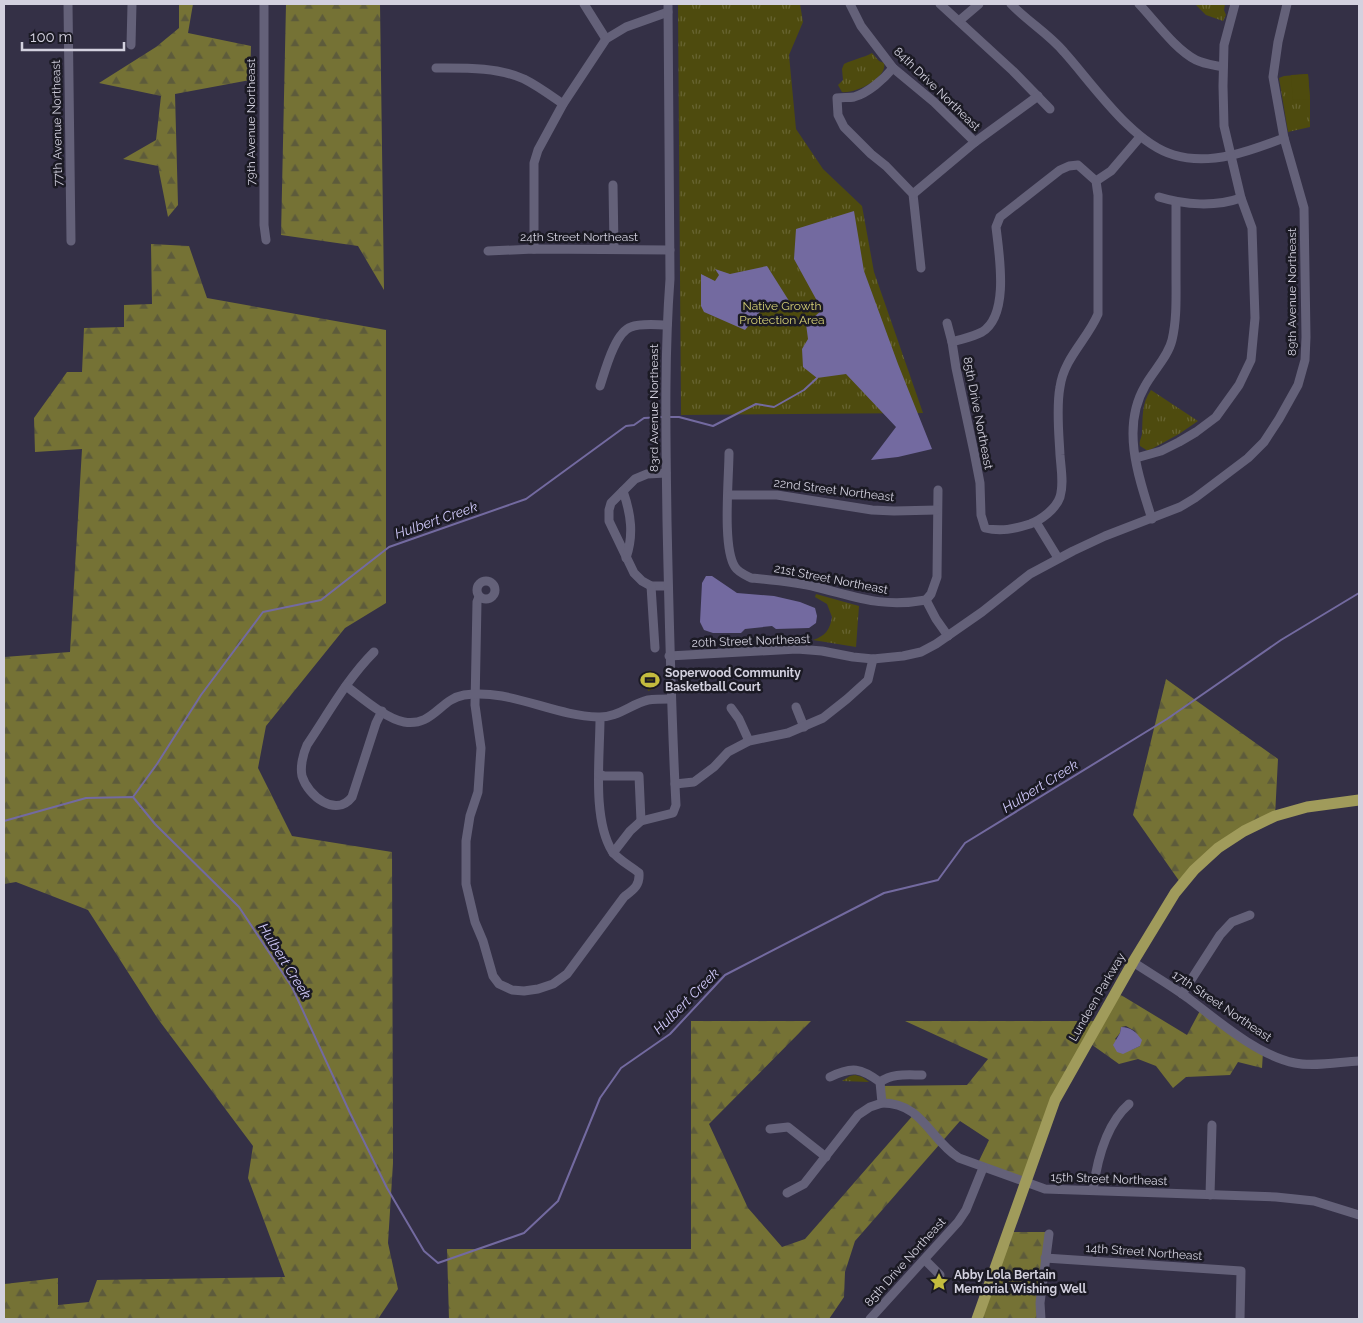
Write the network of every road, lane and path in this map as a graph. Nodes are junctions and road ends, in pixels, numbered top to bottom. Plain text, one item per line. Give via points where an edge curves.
1 (68, 4) edge
2 (132, 4) edge
3 (264, 4) edge
4 (584, 4) edge
5 (850, 4) edge
6 (940, 4) edge
7 (979, 4) edge
8 (1011, 4) edge
9 (1139, 4) edge
10 (1235, 4) edge
11 (1287, 4) edge
12 (668, 8) edge
13 (960, 21) junction
14 (606, 39) junction
15 (131, 45) dead end
16 (1223, 67) junction
17 (436, 68) dead end
18 (893, 68) junction
19 (1038, 96) junction
20 (563, 104) junction
21 (1050, 109) dead end
22 (1140, 137) junction
23 (1284, 138) junction
24 (974, 142) junction
25 (1230, 155) junction
26 (1096, 181) junction
27 (613, 185) dead end
28 (913, 194) junction
29 (1159, 197) dead end
30 (1241, 198) junction
31 (1176, 202) junction
32 (266, 240) dead end
33 (71, 241) dead end
34 (614, 248) junction
35 (534, 249) junction
36 (670, 250) junction
37 (488, 251) dead end
38 (921, 268) dead end
39 (947, 323) dead end
40 (667, 325) junction
41 (952, 342) junction
42 (600, 386) dead end
43 (729, 453) dead end
44 (1136, 458) junction
45 (666, 473) junction
46 (938, 490) dead end
47 (623, 491) junction
48 (729, 495) junction
49 (937, 510) junction
50 (1152, 519) junction
51 (1036, 522) junction
52 (626, 558) junction
53 (1058, 558) junction
54 (651, 586) junction
55 (668, 586) junction
56 (479, 597) dead end
57 (926, 600) junction
58 (948, 636) junction
59 (654, 648) dead end
60 (374, 652) dead end
61 (669, 656) junction
62 (873, 659) junction
63 (346, 686) junction
64 (475, 694) junction
65 (671, 699) junction
66 (796, 707) dead end
67 (730, 708) dead end
68 (382, 711) junction
69 (600, 718) junction
70 (804, 727) junction
71 (750, 742) junction
72 (600, 774) junction
73 (675, 784) junction
74 (1359, 800) edge
75 (641, 821) junction
76 (613, 853) junction
77 (1250, 915) dead end
78 (1133, 962) junction
79 (1182, 994) junction
80 (1359, 1061) edge
81 (922, 1075) dead end
82 (830, 1077) dead end
83 (880, 1082) junction
84 (882, 1103) junction
85 (1129, 1104) dead end
86 (1212, 1125) dead end
87 (770, 1129) dead end
88 (826, 1156) junction
89 (983, 1168) junction
90 (1025, 1183) junction
91 (1093, 1190) junction
92 (787, 1193) dead end
93 (1210, 1195) junction
94 (1359, 1215) edge
95 (1049, 1234) dead end
96 (1045, 1258) junction
97 (925, 1260) junction
98 (940, 1275) dead end
99 (870, 1319) edge
100 (977, 1319) edge
101 (1041, 1319) edge
102 (1240, 1319) edge

1 - 33 street, 77th Avenue Northeast
2 - 15 street
3 - 32 street, 79th Avenue Northeast
4 - 14 street
5 - 18 street, 84th Drive Northeast via 861,26
6 - 13 street
7 - 13 street
8 - 22 street via 1063,50
9 - 16 street via 1184,52 1197,60
10 - 16 street via 1224,45
11 - 23 street, 89th Avenue Northeast via 1273,77
12 - 14 street
12 - 36 street, 83rd Avenue Northeast
13 - 19 street
14 - 20 street
16 - 25 street via 1224,126
17 - 20 street via 472,68 508,74 523,79
18 - 24 street, 84th Drive Northeast via 934,102
18 - 28 street via 866,91 853,97 837,98 838,115 844,127
19 - 21 street
19 - 24 street
20 - 35 street via 534,163
22 - 25 street via 1174,155 1194,159
22 - 26 street via 1111,171
23 - 25 street
23 - 50 street, 89th Avenue Northeast via 1304,208 1306,336 1305,360 1298,385 1264,442 1248,458 1195,498
24 - 28 street
25 - 30 street
26 - 41 street, 85th Drive Northeast via 1078,165 1069,166 1000,217 996,227 1001,290 998,309 982,331
26 - 51 street, 85th Drive Northeast via 1098,314 1062,374 1059,389 1060,498
27 - 34 street
28 - 38 street
29 - 31 street
30 - 31 street via 1213,204
30 - 44 street via 1252,228 1254,278 1254,341 1246,373 1216,417 1161,451
31 - 44 street via 1172,342 1136,404 1133,444
34 - 35 street, 24th Street Northeast
34 - 36 street, 24th Street Northeast
35 - 37 street, 24th Street Northeast
36 - 40 street, 83rd Avenue Northeast
39 - 41 street
40 - 42 street via 629,327 622,333
40 - 45 street, 83rd Avenue Northeast
41 - 51 street, 85th Drive Northeast via 980,483 981,515 985,528 997,531 1015,529
43 - 48 street
44 - 50 street
45 - 47 street via 647,474
45 - 55 street, 83rd Avenue Northeast
46 - 49 street
47 - 52 street via 631,526 631,544
47 - 52 street via 611,503 609,521
48 - 49 street, 22nd Street Northeast via 777,495 872,510
48 - 57 street, 21st Street Northeast via 727,537 731,559 735,568 750,578 814,587 861,600 906,604
49 - 57 street via 937,577
50 - 53 street, 89th Avenue Northeast
51 - 53 street
52 - 54 street via 634,573
53 - 58 street, 89th Avenue Northeast via 1030,574
54 - 55 street
54 - 59 street
55 - 61 street, 83rd Avenue Northeast
56 - 64 street
57 - 58 street
58 - 62 street, 20th Street Northeast via 921,652
60 - 63 street
61 - 62 street, 20th Street Northeast via 797,649
61 - 65 street, 83rd Avenue Northeast
62 - 70 street via 868,680 823,718
63 - 68 street
63 - 68 street via 307,745 302,765 307,786 321,800 331,806 348,802
64 - 68 street via 450,701 430,718 415,722 396,720
64 - 69 street
64 - 76 street via 481,748 480,772 466,840 466,884 475,922 493,976 499,984 512,990 538,989 567,974 639,880 639,874
65 - 69 street via 648,700
65 - 73 street, 83rd Avenue Northeast
66 - 70 street
67 - 71 street
69 - 72 street
70 - 71 street
71 - 73 street via 728,752 694,782
72 - 75 street via 639,776
72 - 76 street via 599,809 604,834
73 - 75 street, 83rd Avenue Northeast via 674,813
74 - 78 main road, Lundeen Parkway via 1307,807 1275,816 1218,848 1175,893
75 - 76 street
77 - 79 street via 1232,922 1220,935
78 - 79 street, 17th Street Northeast
78 - 90 main road, Lundeen Parkway via 1055,1100
79 - 80 street, 17th Street Northeast via 1246,1040 1278,1057 1310,1065
81 - 83 street via 896,1075
82 - 83 street via 844,1070 856,1069
83 - 84 street
84 - 88 street via 858,1116
84 - 89 street, 15th Street Northeast via 894,1103 915,1113 949,1152
85 - 91 street via 1118,1113 1098,1159
86 - 93 street
87 - 88 street via 788,1127
88 - 92 street via 804,1184
89 - 90 street, 15th Street Northeast
89 - 97 street, 85th Drive Northeast via 966,1210
90 - 91 street, 15th Street Northeast via 1045,1189
90 - 100 main road, Lundeen Parkway
91 - 93 street, 15th Street Northeast
93 - 94 street, 15th Street Northeast via 1314,1200
95 - 96 street
96 - 101 street
96 - 102 street, 14th Street Northeast via 1241,1271
97 - 98 street
97 - 99 street, 85th Drive Northeast

